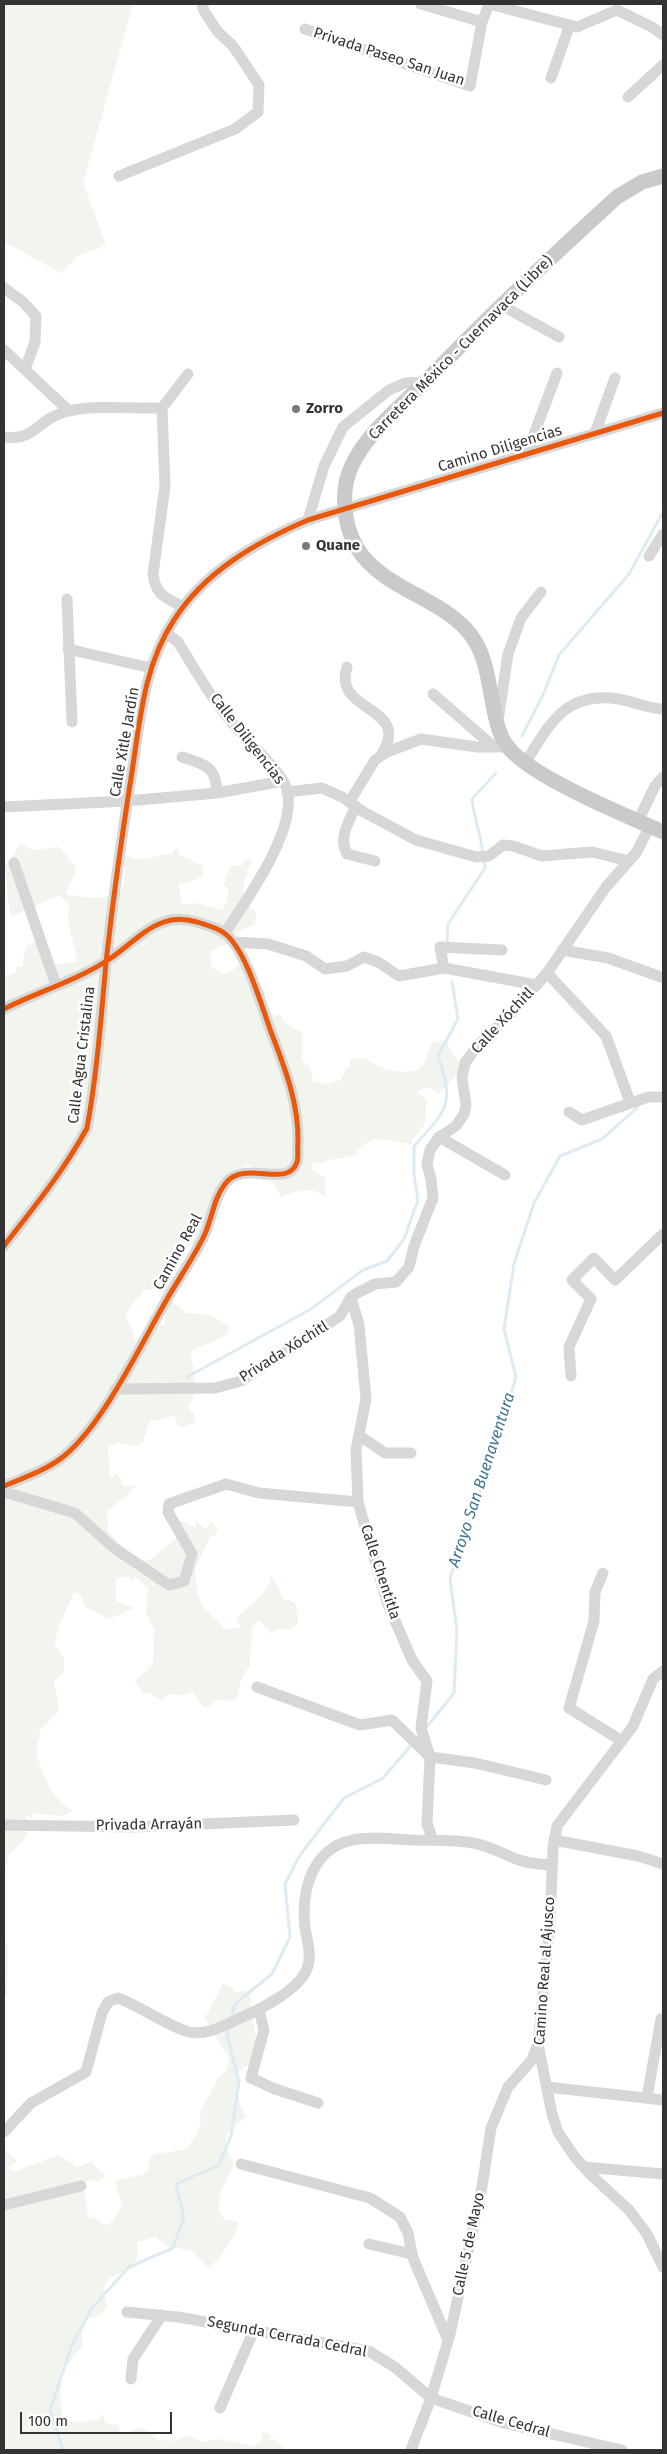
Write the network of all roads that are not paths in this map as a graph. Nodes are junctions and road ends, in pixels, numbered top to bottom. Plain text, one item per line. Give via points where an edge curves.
1 (202, 4) edge
2 (421, 4) edge
3 (482, 22) junction
4 (570, 27) junction
5 (305, 29) dead end
6 (663, 36) edge
7 (663, 65) edge
8 (551, 78) dead end
9 (628, 97) dead end
10 (119, 176) dead end
11 (663, 176) edge
12 (4, 288) edge
13 (501, 305) junction
14 (559, 337) dead end
15 (4, 350) edge
16 (24, 369) junction
17 (557, 373) dead end
18 (188, 374) dead end
19 (615, 378) dead end
20 (424, 382) junction
21 (162, 408) junction
22 (69, 411) junction
23 (663, 413) edge
24 (595, 433) junction
25 (4, 437) edge
26 (527, 453) junction
27 (345, 510) junction
28 (308, 520) junction
29 (663, 534) edge
30 (649, 556) dead end
31 (541, 592) dead end
32 (67, 598) dead end
33 (183, 606) junction
34 (166, 633) junction
35 (68, 649) junction
36 (151, 668) junction
37 (347, 668) dead end
38 (433, 694) dead end
39 (663, 708) edge
40 (72, 722) dead end
41 (497, 725) junction
42 (501, 747) junction
43 (380, 755) junction
44 (182, 756) dead end
45 (526, 763) junction
46 (663, 778) edge
47 (285, 787) junction
48 (217, 793) junction
49 (127, 801) junction
50 (353, 804) junction
51 (4, 807) edge
52 (650, 826) edge
53 (375, 861) dead end
54 (629, 861) junction
55 (14, 863) dead end
56 (225, 933) junction
57 (233, 942) junction
58 (502, 950) dead end
59 (562, 950) junction
60 (107, 961) junction
61 (444, 968) junction
62 (547, 972) junction
63 (661, 977) dead end
64 (56, 985) junction
65 (537, 985) junction
66 (4, 1009) edge
67 (663, 1097) edge
68 (630, 1102) junction
69 (569, 1112) dead end
70 (439, 1137) junction
71 (505, 1174) dead end
72 (663, 1234) edge
73 (4, 1246) edge
74 (351, 1297) junction
75 (572, 1376) dead end
76 (115, 1389) junction
77 (360, 1436) junction
78 (411, 1453) dead end
79 (4, 1486) edge
80 (4, 1492) edge
81 (358, 1502) junction
82 (603, 1573) dead end
83 (663, 1670) edge
84 (257, 1687) dead end
85 (418, 1737) junction
86 (622, 1741) junction
87 (430, 1757) junction
88 (546, 1780) dead end
89 (294, 1820) dead end
90 (4, 1825) edge
91 (433, 1840) junction
92 (554, 1840) junction
93 (552, 1864) junction
94 (663, 1864) edge
95 (259, 2010) junction
96 (663, 2019) edge
97 (538, 2044) junction
98 (547, 2087) junction
99 (647, 2097) junction
100 (663, 2100) edge
101 (318, 2103) dead end
102 (4, 2132) edge
103 (241, 2164) dead end
104 (584, 2167) junction
105 (663, 2174) edge
106 (81, 2186) dead end
107 (4, 2205) edge
108 (369, 2244) dead end
109 (412, 2254) junction
110 (663, 2267) edge
111 (127, 2312) dead end
112 (162, 2315) junction
113 (254, 2330) junction
114 (448, 2340) junction
115 (131, 2379) dead end
116 (431, 2398) junction
117 (220, 2408) dead end
118 (591, 2447) edge
119 (411, 2450) edge
120 (622, 2450) edge

1 - 10 street via 218,32 233,46 260,85 258,112 235,129
2 - 3 street
3 - 4 street via 489,4 541,16
3 - 5 street, Privada Paseo San Juan via 470,86
4 - 6 street via 617,10
4 - 8 street
7 - 9 street
11 - 13 main road, Carretera México - Cuernavaca (Libre) via 642,182 617,197
12 - 16 street via 36,316 35,342
13 - 14 street
13 - 20 main road, Carretera México - Cuernavaca (Libre)
15 - 16 street
16 - 22 street
17 - 26 street
18 - 21 street
19 - 24 street
20 - 27 main road, Carretera México - Cuernavaca (Libre) via 371,436 358,455 347,480
20 - 28 street via 405,383 388,390 344,427 324,466
21 - 22 street
21 - 33 street via 165,486 153,574 155,588
22 - 25 street via 47,419 19,439
23 - 24 street, Camino Diligencias
24 - 26 street, Camino Diligencias
26 - 27 street, Camino Diligencias
27 - 28 street, Calle Xitle Jardín
27 - 41 main road, Carretera México - Cuernavaca (Libre) via 353,540 365,559 384,575 458,621 472,637 484,660
28 - 33 street, Calle Xitle Jardín via 278,533 231,561
29 - 30 street
31 - 41 street via 521,618 508,654
32 - 35 street
33 - 34 street, Calle Xitle Jardín
34 - 36 street, Calle Xitle Jardín
34 - 47 street, Calle Diligencias via 178,642 233,724
35 - 36 street
35 - 40 street
36 - 49 street, Calle Xitle Jardín
37 - 43 street via 344,682 347,690 389,729 389,740
38 - 42 street
39 - 45 street via 617,699 595,698 575,702 560,712
41 - 42 main road, Carretera México - Cuernavaca (Libre)
42 - 43 street via 421,739
42 - 45 main road, Carretera México - Cuernavaca (Libre)
43 - 50 street via 370,766
44 - 48 street via 209,767 216,778
45 - 52 main road, Carretera México - Cuernavaca (Libre) via 546,776
46 - 52 street, Calle Xóchitl via 655,786
47 - 48 street
47 - 50 street via 322,788
47 - 56 street, Calle Diligencias via 285,820 273,858
48 - 49 street
49 - 51 street
49 - 60 street, Calle Xitle Jardín
50 - 53 street via 342,845 347,854
50 - 54 street via 416,840 486,857 500,847 513,846 539,856 592,852
52 - 54 street, Calle Xóchitl
54 - 59 street, Calle Xóchitl via 606,887
55 - 64 street
56 - 57 street, Camino Real
56 - 60 street, Camino Real via 187,920 166,921
57 - 61 street, Calle Xóchitl via 275,946 306,956 325,969 347,966 364,957 399,976
57 - 76 street, Camino Real via 248,970 285,1068 298,1119 297,1162 292,1170 282,1174 246,1171 225,1183 203,1238
58 - 61 street via 442,947
59 - 62 street, Calle Xóchitl
59 - 63 street via 608,958
60 - 64 street, Camino Real
60 - 73 street, Calle Agua Cristalina via 87,1128 78,1146
61 - 65 street, Calle Xóchitl
62 - 65 street, Calle Xóchitl
62 - 68 street via 606,1036
64 - 66 street, Camino Real
65 - 70 street, Calle Xóchitl via 478,1045 465,1063 462,1078 464,1114 456,1126
67 - 68 street
68 - 69 street via 582,1120
70 - 71 street
70 - 74 street, Calle Xóchitl via 430,1150 427,1165 432,1198 409,1267 396,1282 375,1284
72 - 75 street via 615,1280 594,1258 572,1280 591,1299 569,1347
74 - 76 street, Privada Xóchitl via 340,1316 241,1381 215,1388
74 - 77 street, Calle Chentitla via 359,1325 365,1381 366,1399
76 - 79 street, Camino Real via 64,1457
77 - 78 street via 385,1453
77 - 81 street, Calle Chentitla via 356,1450
80 - 81 street via 75,1513 114,1548 169,1585 184,1581 192,1554 168,1512 169,1504 226,1484 259,1493
81 - 85 street, Calle Chentitla via 387,1602 412,1660 426,1681
82 - 86 street via 596,1592 594,1621 568,1708
83 - 86 street, Camino Real al Ajusco via 653,1679 633,1726
84 - 85 street via 360,1724 392,1720
85 - 87 street
86 - 92 street, Camino Real al Ajusco via 570,1807 557,1826
87 - 88 street via 476,1763
87 - 91 street via 427,1824
89 - 90 street, Privada Arrayán via 134,1827
91 - 93 street via 471,1842 519,1860
91 - 95 street via 352,1840 325,1854 314,1865 308,1882 307,1970 302,1979 276,2001
92 - 93 street, Camino Real al Ajusco
92 - 94 street
93 - 97 street, Camino Real al Ajusco via 550,1924
95 - 101 street via 264,2030 251,2078
95 - 102 street via 199,2033 190,2032 118,1998 108,2002 86,2072 32,2103
96 - 99 street
97 - 98 street, Camino Real al Ajusco
97 - 114 street, Calle 5 de Mayo via 532,2060 508,2087 491,2128 482,2187
98 - 99 street
98 - 104 street, Camino Real al Ajusco via 558,2132
99 - 100 street
103 - 109 street via 370,2198 400,2217 408,2233
104 - 105 street
104 - 110 street, Camino Real al Ajusco via 629,2210 647,2234
106 - 107 street
108 - 109 street
109 - 114 street
111 - 112 street, Segunda Cerrada Cedral
112 - 113 street, Segunda Cerrada Cedral
112 - 115 street via 133,2359
113 - 116 street, Segunda Cerrada Cedral via 369,2351 396,2368
113 - 117 street
114 - 116 street, Calle 5 de Mayo
116 - 118 street, Calle Cedral via 504,2423
116 - 119 street, Calle 5 de Mayo
118 - 120 street, Calle Cedral

